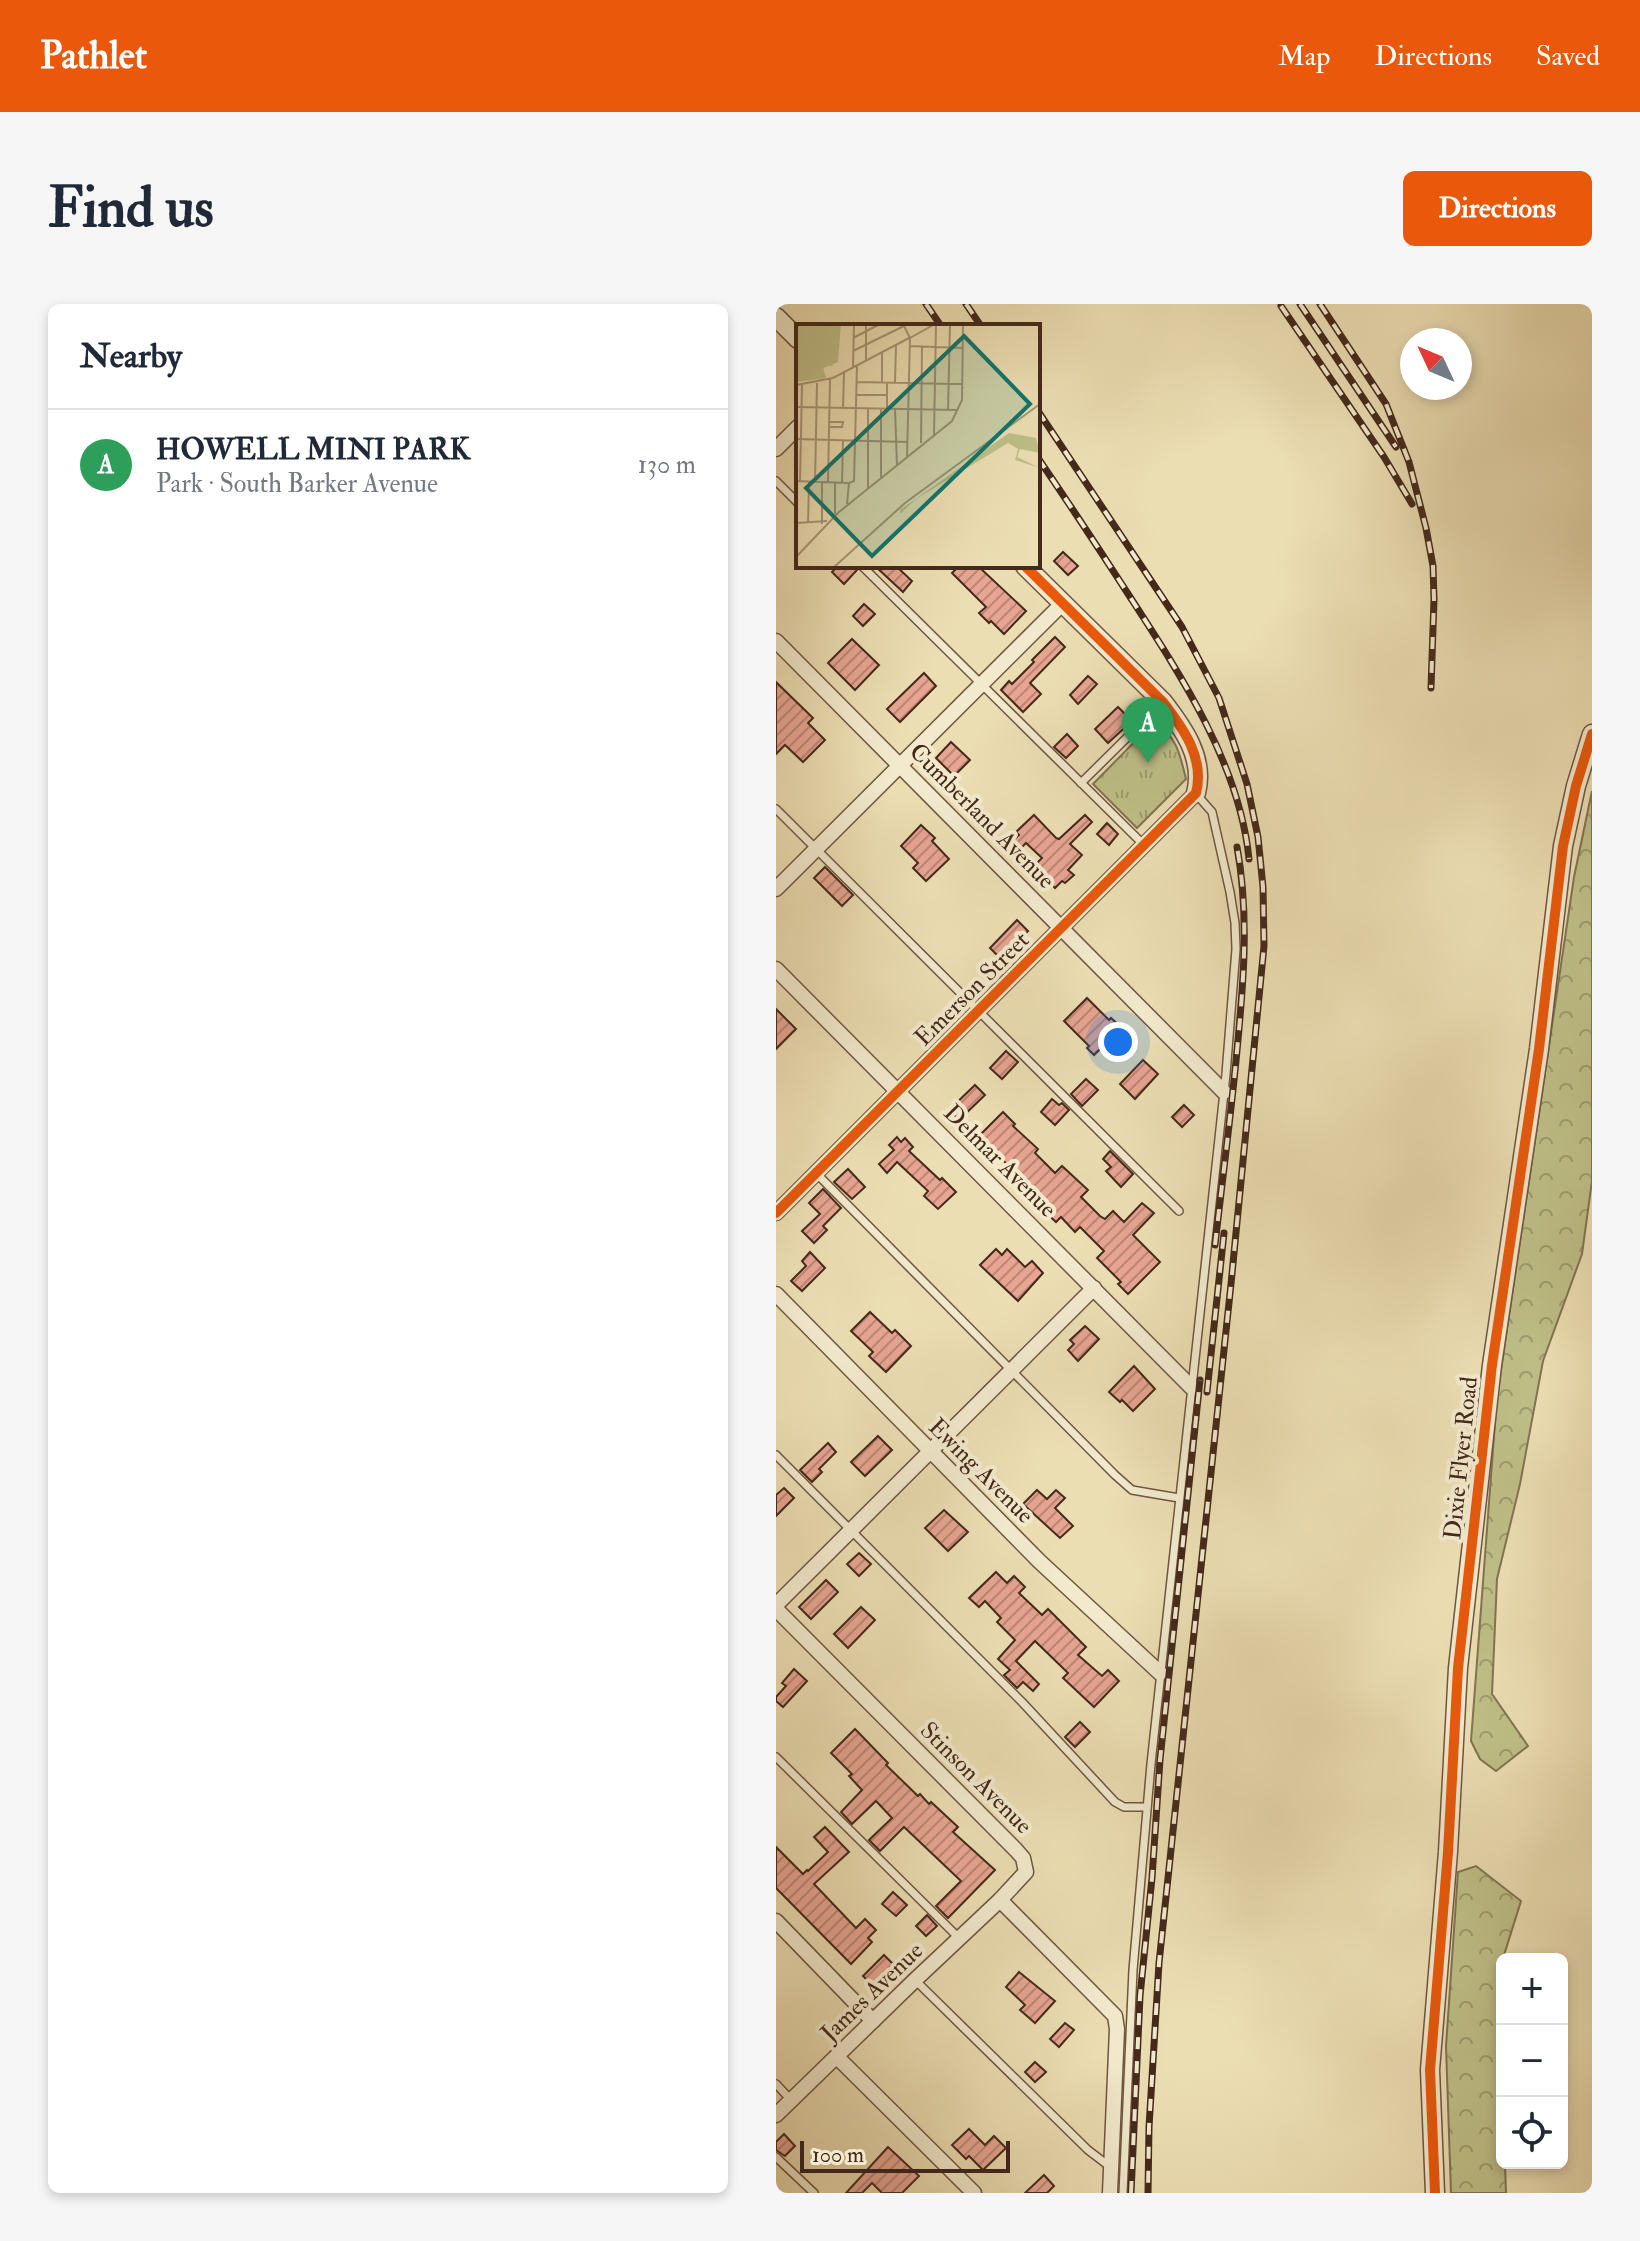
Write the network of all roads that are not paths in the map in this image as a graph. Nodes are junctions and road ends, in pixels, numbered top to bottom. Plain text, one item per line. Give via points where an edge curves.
1 (776, 317) edge
2 (796, 337) edge
3 (796, 429) edge
4 (776, 449) edge
5 (776, 481) edge
6 (796, 501) edge
7 (864, 568) edge
8 (1027, 568) edge
9 (1063, 603) junction
10 (776, 641) edge
11 (981, 685) junction
12 (1163, 702) junction
13 (1592, 734) edge
14 (900, 765) junction
15 (1081, 783) junction
16 (1196, 793) junction
17 (776, 809) edge
18 (1144, 845) junction
19 (816, 849) junction
20 (776, 889) edge
21 (1062, 927) junction
22 (776, 969) edge
23 (978, 1010) junction
24 (899, 1090) junction
25 (1224, 1092) junction
26 (816, 1173) junction
27 (1179, 1211) dead end
28 (776, 1213) edge
29 (1094, 1288) junction
30 (776, 1294) edge
31 (1012, 1371) junction
32 (1191, 1387) junction
33 (931, 1451) junction
34 (776, 1455) edge
35 (1179, 1498) junction
36 (851, 1531) junction
37 (776, 1607) edge
38 (1160, 1673) junction
39 (776, 1757) edge
40 (1147, 1807) junction
41 (1000, 1900) junction
42 (776, 1921) edge
43 (959, 1938) junction
44 (915, 1980) junction
45 (873, 2021) junction
46 (837, 2057) junction
47 (776, 2084) edge
48 (792, 2100) junction
49 (776, 2115) edge
50 (776, 2157) edge
51 (1111, 2167) junction
52 (814, 2193) edge
53 (974, 2193) edge
54 (1110, 2193) edge
55 (1123, 2193) edge
56 (1435, 2193) edge

1 - 2 street
3 - 4 street
5 - 6 lane
7 - 11 lane
8 - 9 street
9 - 11 street
9 - 12 street
10 - 14 street, Cumberland Avenue
11 - 14 street
11 - 15 lane
12 - 15 lane
12 - 16 street via 1185,731 1195,756
13 - 56 street, Dixie Flyer Road via 1563,846 1539,1049 1493,1351 1458,1668 1430,2070
14 - 19 street
14 - 21 street, Cumberland Avenue
15 - 18 lane
16 - 18 street, Emerson Street
16 - 25 lane via 1212,812 1235,923
17 - 19 lane
18 - 21 street, Emerson Street
19 - 20 street
19 - 23 lane
21 - 23 street, Emerson Street
21 - 25 street, Cumberland Avenue
22 - 24 street, Delmar Avenue
23 - 24 street, Emerson Street
23 - 27 lane
24 - 26 street, Emerson Street
24 - 29 street, Delmar Avenue
25 - 32 lane
26 - 28 street, Emerson Street
26 - 31 lane
29 - 31 street
29 - 32 street, Delmar Avenue
30 - 33 street, Ewing Avenue
31 - 33 street
31 - 35 lane via 1132,1490
32 - 35 lane
33 - 36 street
33 - 38 street, Ewing Avenue
34 - 36 lane
35 - 38 lane
36 - 37 street
36 - 40 lane via 1115,1802
37 - 41 street, Stinson Avenue via 1023,1858 1026,1872
38 - 40 lane
39 - 43 lane
40 - 55 lane
41 - 43 street, James Avenue
41 - 51 street via 1116,2019
42 - 45 street
43 - 44 street, James Avenue
44 - 45 street, James Avenue
44 - 51 lane
45 - 46 street, James Avenue
46 - 48 street, James Avenue
46 - 53 street
47 - 48 lane
48 - 49 street, James Avenue
50 - 52 lane
51 - 54 street

